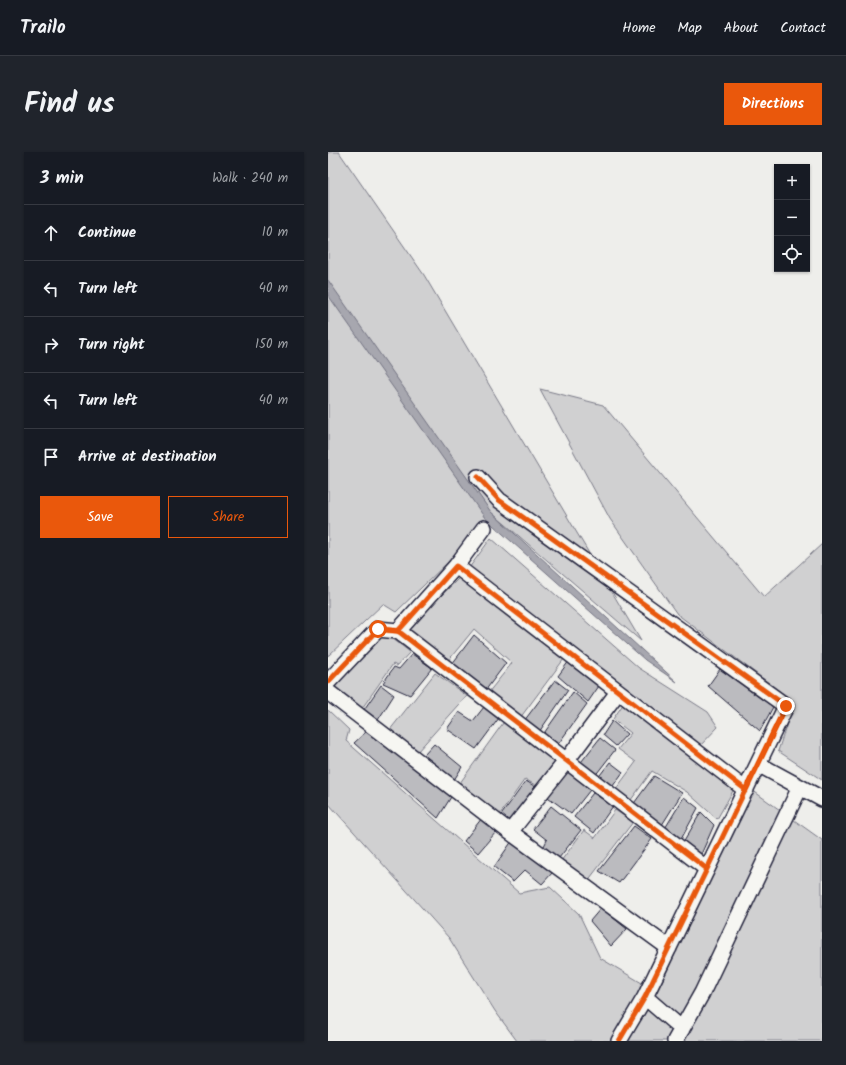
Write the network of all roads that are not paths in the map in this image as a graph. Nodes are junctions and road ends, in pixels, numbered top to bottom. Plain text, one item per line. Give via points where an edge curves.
1 (478, 478) dead end
2 (484, 528) dead end
3 (456, 566) junction
4 (398, 631) junction
5 (328, 682) edge
6 (328, 692) edge
7 (618, 692) junction
8 (567, 760) junction
9 (758, 764) junction
10 (800, 787) junction
11 (746, 790) junction
12 (822, 799) edge
13 (510, 832) junction
14 (708, 869) junction
15 (669, 948) junction
16 (645, 997) junction
17 (678, 1035) edge
18 (619, 1041) edge

1 - 9 street via 499,500 786,706
2 - 3 street
3 - 4 street
3 - 7 street
4 - 5 street via 378,629
4 - 8 street
6 - 13 street
7 - 8 street
7 - 11 street
8 - 13 street
8 - 14 street
9 - 10 street
9 - 11 street
10 - 12 street
10 - 17 street via 702,994
11 - 14 street
13 - 15 street
14 - 15 street
15 - 16 street
16 - 17 street
16 - 18 street

